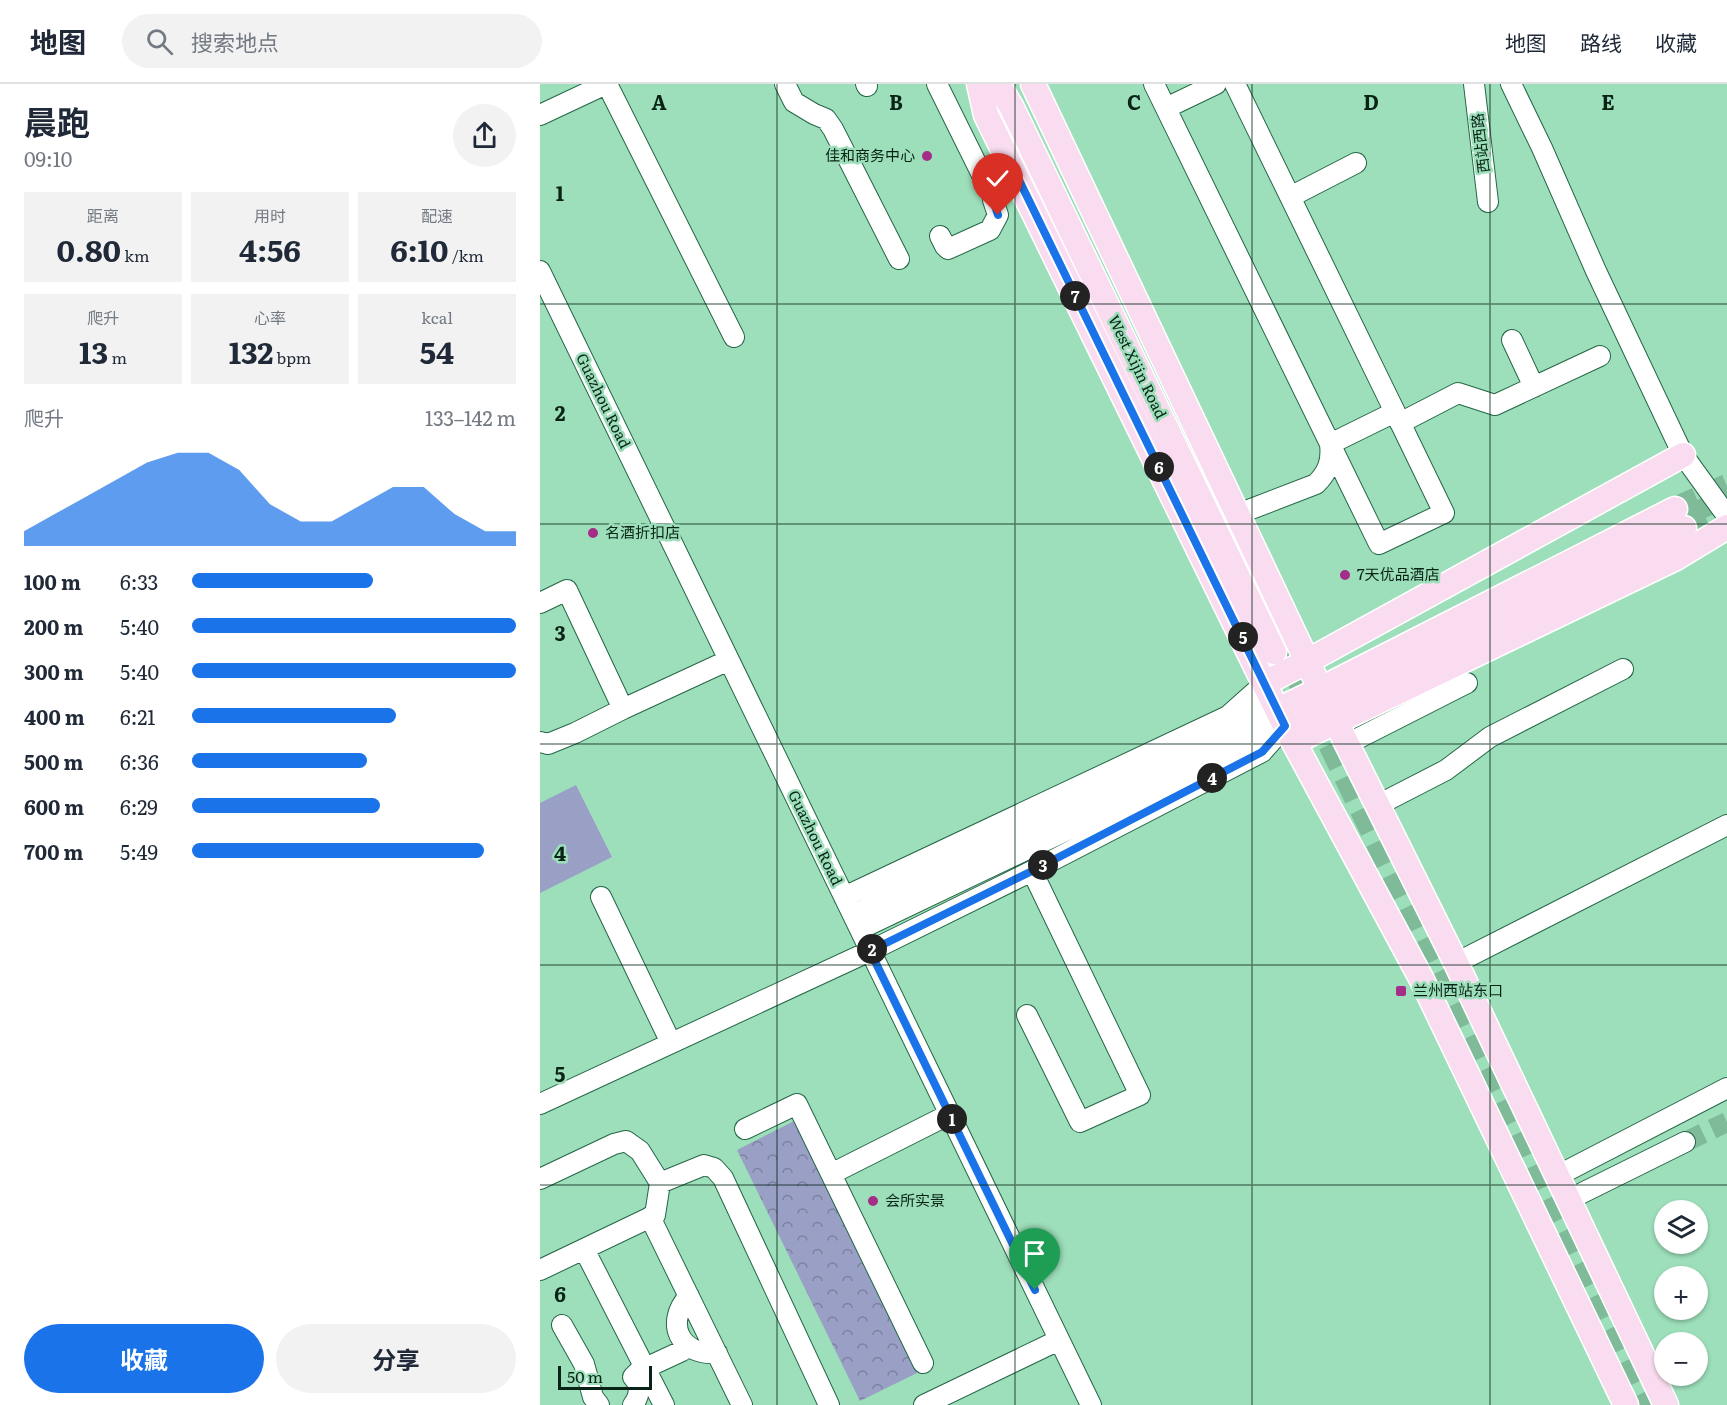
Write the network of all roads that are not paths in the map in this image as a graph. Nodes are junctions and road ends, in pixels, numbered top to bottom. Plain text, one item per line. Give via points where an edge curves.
1 (606, 84) edge
2 (785, 84) edge
3 (937, 84) edge
4 (979, 84) edge
5 (998, 84) edge
6 (1014, 84) edge
7 (1033, 84) edge
8 (1154, 84) edge
9 (1216, 84) edge
10 (1235, 84) edge
11 (1474, 84) edge
12 (1511, 84) edge
13 (1166, 108) junction
14 (540, 116) edge
15 (1356, 163) dead end
16 (1019, 180) junction
17 (995, 189) junction
18 (1290, 197) junction
19 (1488, 202) dead end
20 (940, 237) dead end
21 (899, 259) dead end
22 (540, 271) edge
23 (734, 337) dead end
24 (1512, 340) dead end
25 (1600, 356) dead end
26 (1534, 387) junction
27 (1398, 417) junction
28 (1330, 444) junction
29 (1683, 455) junction
30 (1238, 514) junction
31 (1727, 516) tunnel mouth
32 (1679, 519) tunnel mouth
33 (1727, 527) tunnel mouth
34 (540, 603) edge
35 (726, 654) junction
36 (1308, 662) junction
37 (1623, 669) dead end
38 (1467, 682) dead end
39 (1265, 683) junction
40 (620, 703) junction
41 (1329, 706) junction
42 (1228, 716) junction
43 (1286, 726) junction
44 (540, 742) edge
45 (1347, 744) junction
46 (1378, 806) junction
47 (1727, 825) edge
48 (1032, 871) junction
49 (601, 897) dead end
50 (844, 897) junction
51 (856, 922) junction
52 (870, 951) junction
53 (1456, 963) junction
54 (1027, 1015) dead end
55 (671, 1043) junction
56 (1727, 1089) edge
57 (540, 1104) edge
58 (950, 1114) junction
59 (745, 1129) dead end
60 (1685, 1142) tunnel mouth
61 (831, 1174) junction
62 (1557, 1176) junction
63 (540, 1179) edge
64 (660, 1183) junction
65 (1568, 1200) junction
66 (650, 1217) junction
67 (584, 1249) junction
68 (540, 1270) edge
69 (689, 1296) junction
70 (562, 1325) dead end
71 (1059, 1340) junction
72 (686, 1345) junction
73 (717, 1353) junction
74 (923, 1363) dead end
75 (645, 1368) junction
76 (599, 1405) edge
77 (633, 1405) edge
78 (664, 1405) edge
79 (742, 1405) edge
80 (829, 1405) edge
81 (924, 1405) edge
82 (1091, 1405) edge
83 (1626, 1405) edge
84 (1665, 1405) edge

1 - 14 street
1 - 23 street
2 - 21 street via 794,102 826,119 833,129
3 - 17 street via 988,187
4 - 16 main road via 986,115
5 - 6 main road, West Xijin Road via 1279,649
7 - 30 main road
8 - 13 street
9 - 13 street
10 - 18 street
11 - 19 street, 西站西路
12 - 29 street
13 - 28 street
15 - 18 street
16 - 17 street
16 - 39 main road
17 - 20 street via 993,200 998,215 990,230 948,249
18 - 27 street
22 - 35 street, Guazhou Road
24 - 26 street
25 - 26 street
26 - 27 street via 1495,405 1458,393
27 - 28 street
27 - 28 street via 1444,513 1379,544
28 - 30 street via 1329,466 1316,484
29 - 31 street
29 - 36 main road
30 - 36 main road
32 - 41 main road
33 - 41 main road via 1676,558
34 - 40 street via 567,590
35 - 40 street
35 - 50 street, Guazhou Road
36 - 39 main road
36 - 41 main road
37 - 46 street via 1490,737 1446,770
38 - 45 street
39 - 42 street
39 - 43 main road
40 - 44 street via 566,737 549,744
41 - 43 main road
41 - 45 main road
42 - 43 street
42 - 50 street
43 - 48 street via 1262,752
43 - 51 street
43 - 83 main road via 1422,980
45 - 46 main road
46 - 53 main road
47 - 53 street
48 - 52 street
48 - 54 street via 1140,1095 1080,1122
49 - 55 street
50 - 51 street, Guazhou Road
51 - 52 street, Guazhou Road
52 - 55 street
52 - 58 street, Guazhou Road
53 - 62 main road
55 - 57 street
56 - 62 street
58 - 61 street
58 - 71 street, Guazhou Road
59 - 61 street via 797,1104
60 - 65 street
61 - 74 street
62 - 65 main road
63 - 64 street via 626,1141 640,1151
64 - 66 street via 655,1215
64 - 80 street via 704,1165 714,1168 723,1178
65 - 84 main road
66 - 67 street
66 - 69 street
67 - 68 street
67 - 75 street
69 - 72 street via 681,1304 676,1325
69 - 73 street
70 - 76 street via 584,1364 592,1397
71 - 81 street
71 - 82 street, Guazhou Road
72 - 73 street via 706,1354
72 - 75 street via 682,1351
73 - 79 street
75 - 77 street via 633,1377 639,1386
75 - 78 street

